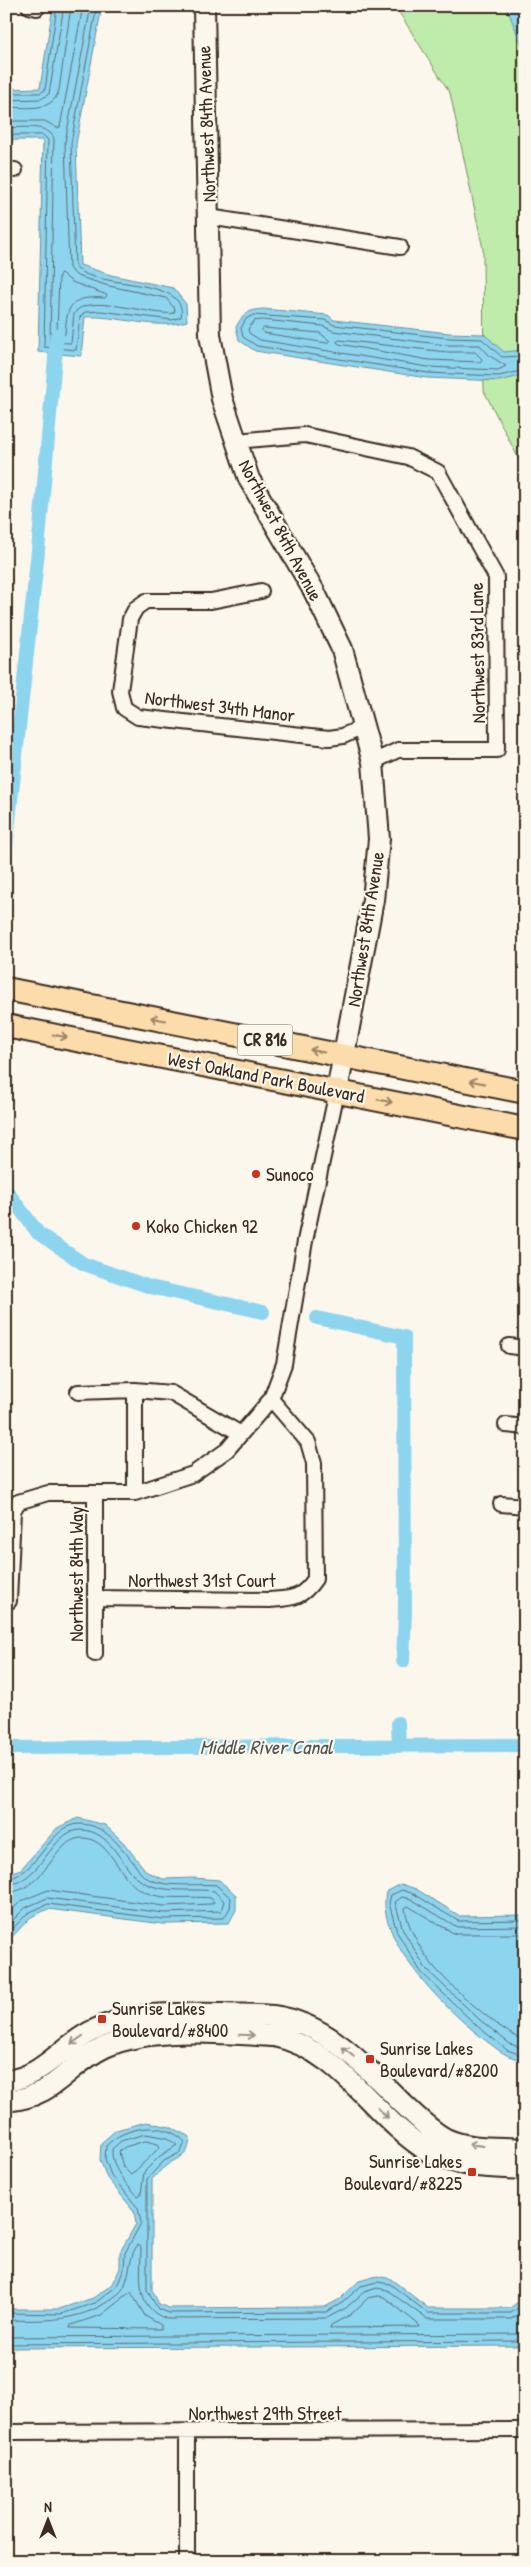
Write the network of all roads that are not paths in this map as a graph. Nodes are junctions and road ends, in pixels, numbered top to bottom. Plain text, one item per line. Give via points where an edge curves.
1 (204, 6) edge
2 (209, 217) junction
3 (400, 247) dead end
4 (235, 441) junction
5 (261, 591) dead end
6 (363, 727) junction
7 (373, 762) junction
8 (6, 989) edge
9 (6, 1026) edge
10 (345, 1056) junction
11 (338, 1092) junction
12 (525, 1092) edge
13 (525, 1129) edge
14 (509, 1346) dead end
15 (525, 1348) edge
16 (135, 1390) junction
17 (78, 1392) dead end
18 (271, 1399) junction
19 (506, 1425) dead end
20 (525, 1427) edge
21 (241, 1434) junction
22 (135, 1493) junction
23 (95, 1494) junction
24 (501, 1504) dead end
25 (525, 1506) edge
26 (95, 1598) junction
27 (8, 1601) edge
28 (95, 1654) dead end
29 (6, 2081) edge
30 (6, 2101) edge
31 (525, 2149) edge
32 (525, 2169) edge
33 (525, 2430) edge
34 (6, 2432) edge
35 (187, 2432) junction
36 (187, 2561) edge

1 - 2 street, Northwest 84th Avenue
2 - 3 street
2 - 4 street, Northwest 84th Avenue via 210,335 222,399
4 - 6 street, Northwest 84th Avenue via 249,479 314,591 342,649
4 - 7 street, Northwest 83rd Lane via 305,435 408,457 438,472 496,577 497,750 398,750
5 - 6 street, Northwest 34th Manor via 211,601 146,601 136,608 130,619 120,691 124,708 138,717 330,738
6 - 7 street, Northwest 84th Avenue
7 - 10 street, Northwest 84th Avenue via 379,840 373,900
10 -> 8 main road, West Oakland Park Boulevard / CR 816
9 -> 11 main road, West Oakland Park Boulevard / CR 816
10 - 11 street, Northwest 84th Avenue
12 -> 10 main road, West Oakland Park Boulevard / CR 816
11 -> 13 main road, West Oakland Park Boulevard / CR 816
11 - 18 street, Northwest 84th Avenue via 305,1241 284,1364
14 - 15 street
16 - 17 street
16 - 21 street via 171,1393
16 - 22 street
18 - 21 street, Northwest 84th Way
18 - 26 street, Northwest 31st Court via 308,1442 314,1463 315,1579 308,1590 297,1597 270,1600
19 - 20 street
21 - 22 street, Northwest 84th Way via 227,1450 193,1474
22 - 23 street, Northwest 84th Way
23 - 26 street, Northwest 84th Way
23 - 27 street, Northwest 84th Way via 48,1494 18,1502 13,1511
24 - 25 street
26 - 28 street, Northwest 84th Way
31 -> 29 street via 479,2146 447,2139 420,2120 332,2039 304,2024 271,2016 184,2014 126,2018 89,2032 33,2074
30 -> 32 street via 38,2094 54,2086 103,2048 145,2035 274,2036 324,2057 428,2151 467,2165
33 - 35 street, Northwest 29th Street
34 - 35 street, Northwest 29th Street
35 - 36 street

